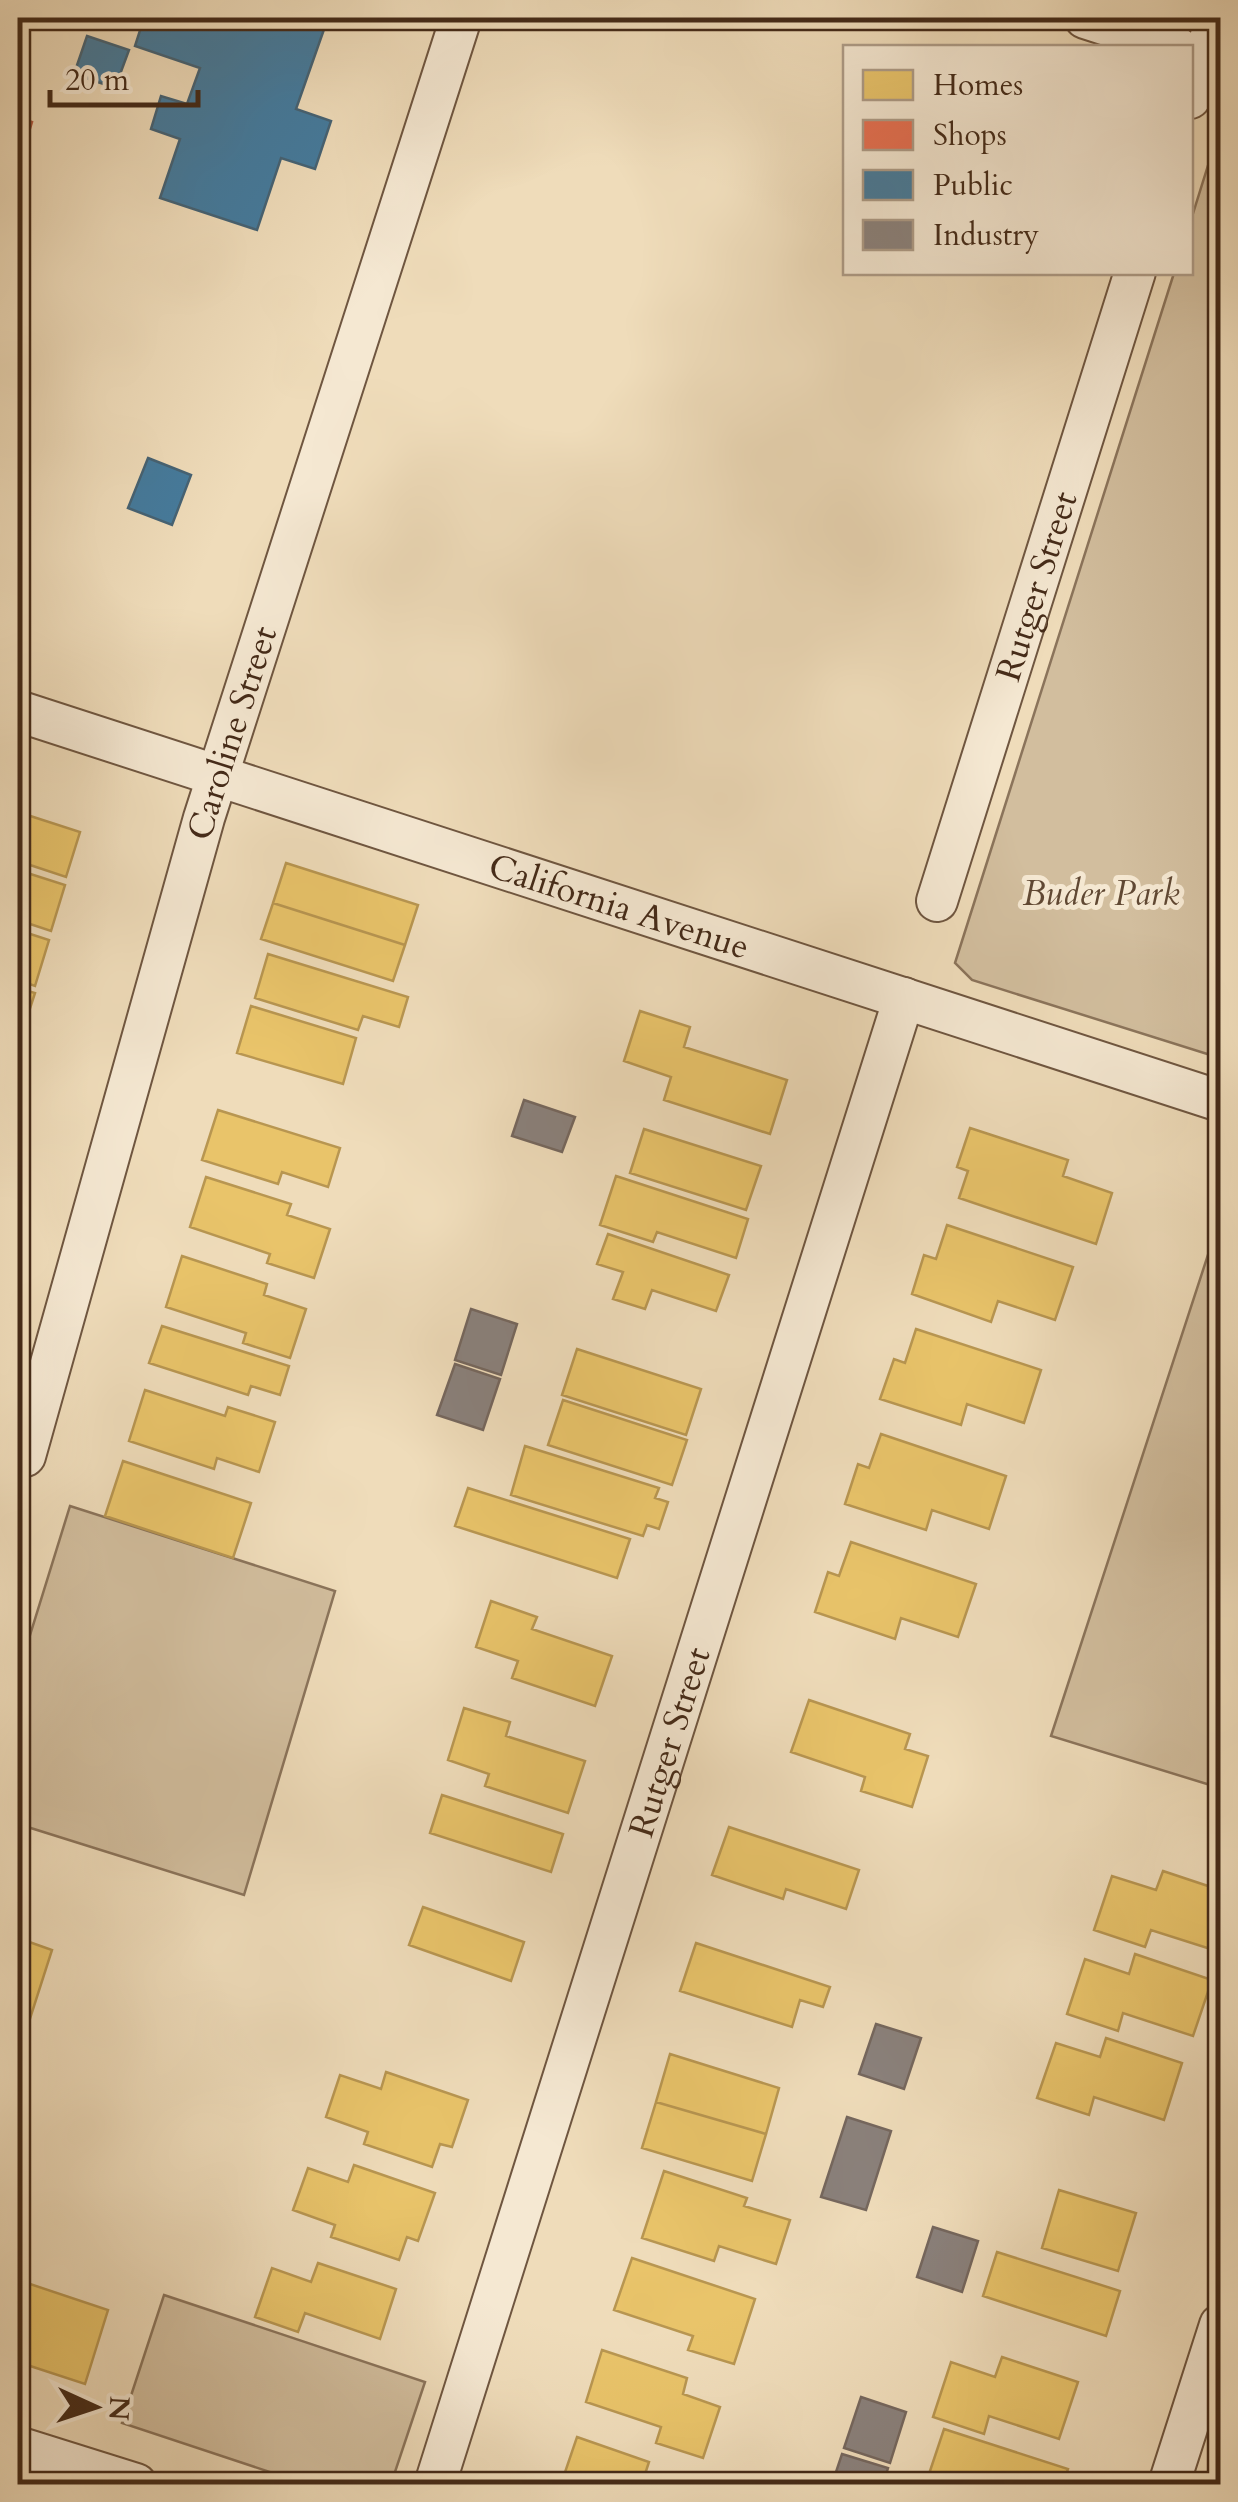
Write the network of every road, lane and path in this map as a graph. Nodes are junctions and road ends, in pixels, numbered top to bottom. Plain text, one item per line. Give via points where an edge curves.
1 (461, 18) edge
2 (1085, 18) edge
3 (1216, 18) edge
4 (1170, 45) edge
5 (1198, 54) edge
6 (1193, 82) edge
7 (1135, 275) edge
8 (18, 711) edge
9 (216, 776) junction
10 (937, 901) dead end
11 (904, 998) junction
12 (1220, 1101) edge
13 (25, 1456) dead end
14 (1220, 2326) edge
15 (18, 2447) edge
16 (136, 2484) edge
17 (435, 2484) edge
18 (1169, 2484) edge

1 - 9 street, Caroline Street
2 - 4 street
3 - 5 street
5 - 6 street
7 - 10 street, Rutger Street
8 - 9 street, California Avenue
9 - 11 street, California Avenue
9 - 13 street, Caroline Street
11 - 12 street, California Avenue
11 - 17 street, Rutger Street
14 - 18 street
15 - 16 street

